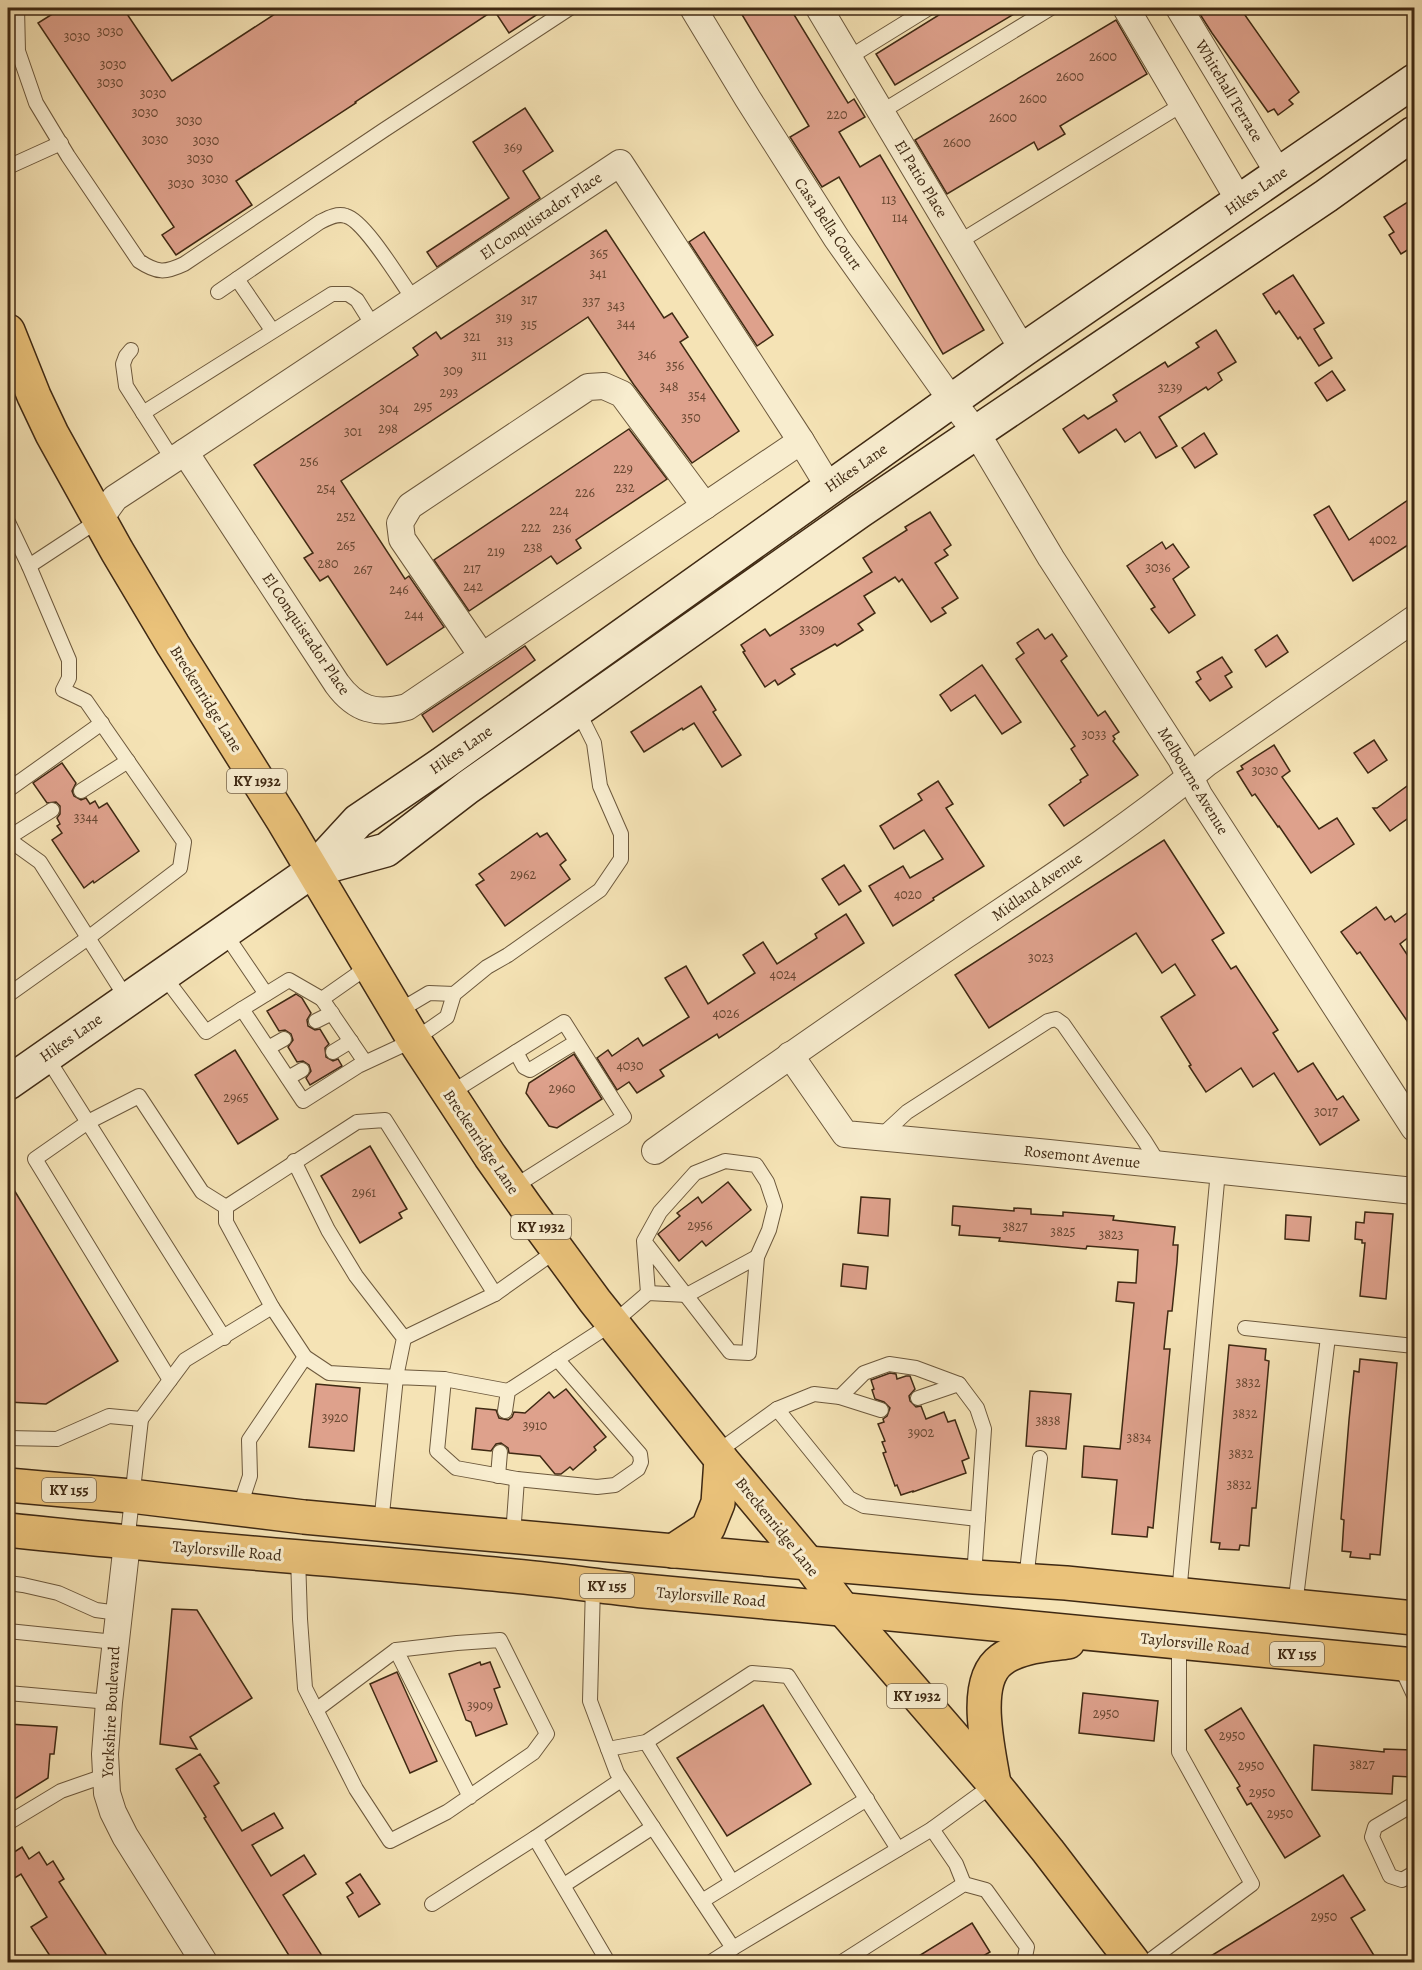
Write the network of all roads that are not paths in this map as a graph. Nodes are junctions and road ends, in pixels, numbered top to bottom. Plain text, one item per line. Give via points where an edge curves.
1 (17, 8) edge
2 (570, 8) edge
3 (693, 8) edge
4 (819, 8) edge
5 (929, 8) edge
6 (1051, 8) edge
7 (1126, 8) edge
8 (1179, 8) edge
9 (848, 58) junction
10 (1414, 81) edge
11 (1183, 104) junction
12 (881, 112) junction
13 (1414, 133) edge
14 (61, 143) junction
15 (8, 166) edge
16 (1279, 174) junction
17 (1240, 202) junction
18 (959, 243) junction
19 (237, 279) junction
20 (218, 292) dead end
21 (414, 300) junction
22 (374, 327) junction
23 (273, 330) junction
24 (8, 331) edge
25 (131, 350) dead end
26 (1023, 350) junction
27 (952, 400) junction
28 (143, 413) junction
29 (976, 432) junction
30 (801, 441) junction
31 (179, 456) junction
32 (829, 487) junction
33 (705, 506) junction
34 (99, 520) junction
35 (8, 522) edge
36 (29, 566) junction
37 (1414, 618) edge
38 (482, 656) junction
39 (578, 711) junction
40 (102, 723) junction
41 (128, 761) junction
42 (1190, 776) junction
43 (8, 790) edge
44 (81, 791) dead end
45 (52, 810) dead end
46 (8, 839) edge
47 (312, 871) junction
48 (224, 932) junction
49 (88, 938) junction
50 (369, 966) junction
51 (162, 975) junction
52 (266, 994) junction
53 (454, 994) junction
54 (8, 995) edge
55 (127, 999) junction
56 (322, 999) junction
57 (242, 1009) junction
58 (397, 1012) junction
59 (332, 1013) junction
60 (316, 1021) dead end
61 (284, 1039) dead end
62 (414, 1040) junction
63 (351, 1041) junction
64 (576, 1042) junction
65 (268, 1048) junction
66 (333, 1052) dead end
67 (516, 1052) junction
68 (790, 1055) junction
69 (46, 1056) junction
70 (365, 1062) junction
71 (302, 1070) dead end
72 (288, 1078) junction
73 (8, 1083) edge
74 (449, 1094) junction
75 (88, 1122) junction
76 (1414, 1128) edge
77 (878, 1138) junction
78 (655, 1151) dead end
79 (294, 1161) junction
80 (1159, 1164) junction
81 (1218, 1171) junction
82 (512, 1188) junction
83 (1414, 1191) edge
84 (225, 1208) junction
85 (644, 1241) junction
86 (557, 1250) junction
87 (757, 1257) junction
88 (648, 1293) junction
89 (495, 1294) junction
90 (687, 1295) junction
91 (272, 1307) junction
92 (613, 1323) junction
93 (1245, 1328) dead end
94 (1328, 1337) junction
95 (224, 1338) junction
96 (404, 1338) junction
97 (1414, 1346) edge
98 (305, 1357) junction
99 (556, 1359) junction
100 (396, 1377) junction
101 (444, 1379) junction
102 (170, 1380) junction
103 (959, 1384) junction
104 (508, 1391) junction
105 (840, 1397) junction
106 (918, 1398) dead end
107 (777, 1409) junction
108 (881, 1410) dead end
109 (506, 1411) dead end
110 (141, 1419) junction
111 (8, 1438) edge
112 (500, 1452) dead end
113 (719, 1456) junction
114 (1040, 1458) dead end
115 (498, 1476) junction
116 (517, 1479) junction
117 (8, 1485) edge
118 (131, 1496) junction
119 (239, 1509) junction
120 (978, 1519) junction
121 (381, 1524) junction
122 (8, 1530) edge
123 (513, 1536) junction
124 (127, 1543) junction
125 (673, 1551) junction
126 (298, 1557) junction
127 (808, 1563) junction
128 (974, 1577) junction
129 (1026, 1580) junction
130 (8, 1583) edge
131 (593, 1585) junction
132 (1179, 1594) junction
133 (1295, 1607) junction
134 (842, 1608) junction
135 (107, 1612) junction
136 (1414, 1618) edge
137 (8, 1631) edge
138 (1108, 1635) junction
139 (115, 1642) junction
140 (1179, 1642) junction
141 (396, 1650) junction
142 (1411, 1669) edge
143 (8, 1693) edge
144 (109, 1702) junction
145 (316, 1710) junction
146 (646, 1742) junction
147 (608, 1749) junction
148 (106, 1775) junction
149 (621, 1780) junction
150 (994, 1784) junction
151 (470, 1797) junction
152 (867, 1799) junction
153 (1414, 1804) edge
154 (8, 1823) edge
155 (653, 1827) junction
156 (932, 1829) junction
157 (535, 1838) junction
158 (898, 1849) junction
159 (1414, 1873) edge
160 (732, 1882) junction
161 (964, 1884) junction
162 (564, 1885) junction
163 (702, 1901) junction
164 (432, 1904) dead end
165 (733, 1948) junction
166 (204, 1962) edge
167 (608, 1962) edge
168 (711, 1962) edge
169 (842, 1962) edge
170 (1024, 1962) edge
171 (1133, 1962) edge
172 (1148, 1962) edge

1 - 14 lane via 18,51 36,103
2 - 14 lane via 168,271 149,268 139,261
3 - 27 street, Casa Bella Court via 837,239
4 - 9 street, El Patio Place
5 - 9 lane
6 - 12 lane
7 - 11 street
8 - 16 street, Whitehall Terrace
9 - 12 street, El Patio Place
10 - 16 main road, Hikes Lane
11 - 17 street
11 - 18 lane
12 - 18 street, El Patio Place
13 - 29 main road, Hikes Lane
14 - 15 lane
16 - 17 main road, Hikes Lane
17 - 26 main road, Hikes Lane
18 - 26 street, El Patio Place
19 - 20 lane
19 - 21 lane via 320,222 344,215 361,225
19 - 23 lane
21 - 22 street, El Conquistador Place
21 - 30 street, El Conquistador Place via 620,163
22 - 23 lane via 357,300 348,294 332,294
22 - 31 street, El Conquistador Place
23 - 28 lane
24 - 34 main road, Breckenridge Lane / KY 1932 via 43,415
25 - 28 lane via 123,364 126,387
26 - 27 main road, Hikes Lane
27 - 29 street, Casa Bella Court
27 - 32 main road, Hikes Lane
28 - 31 lane
29 - 39 main road, Hikes Lane
29 - 42 street, Melbourne Avenue
30 - 32 street, El Conquistador Place
30 - 33 street, El Conquistador Place
31 - 34 street, El Conquistador Place via 115,498
31 - 38 street, El Conquistador Place via 345,696 358,705 390,712 407,707
32 - 47 main road, Hikes Lane via 358,821
33 - 38 street, El Conquistador Place
33 - 38 street via 622,394 604,386 588,387 410,506 400,523 402,539
34 - 36 lane
34 - 47 main road, Breckenridge Lane / KY 1932
35 - 36 lane
36 - 40 lane via 69,660 69,678 63,690 86,701
37 - 42 street, Midland Avenue
39 - 47 main road, Hikes Lane via 386,850
39 - 53 lane via 594,743 600,786 621,834 621,859 593,896 487,967
40 - 41 lane
40 - 43 lane
41 - 44 lane
41 - 49 lane via 184,842 180,868
42 - 68 street, Midland Avenue via 1021,899
42 - 76 street, Melbourne Avenue
45 - 46 lane
46 - 49 lane via 40,862
47 - 48 main road, Hikes Lane
47 - 50 main road, Breckenridge Lane / KY 1932
48 - 51 main road, Hikes Lane
48 - 52 lane
49 - 54 lane
49 - 55 lane
50 - 56 lane
50 - 58 main road, Breckenridge Lane / KY 1932
51 - 55 main road, Hikes Lane
51 - 57 lane via 206,1032
52 - 56 lane via 290,980
52 - 57 lane
53 - 58 lane via 429,993
53 - 62 lane via 447,1017
55 - 69 main road, Hikes Lane
56 - 59 lane
57 - 65 lane
58 - 62 main road, Breckenridge Lane / KY 1932
59 - 60 lane
59 - 63 lane
61 - 65 lane
62 - 70 lane
62 - 74 main road, Breckenridge Lane / KY 1932
63 - 66 lane
63 - 70 lane
64 - 67 lane via 530,1070
64 - 67 lane via 564,1022
64 - 82 lane via 624,1117
65 - 72 lane
67 - 74 lane
68 - 77 street, Rosemont Avenue via 845,1134
68 - 78 street, Midland Avenue
69 - 73 main road, Hikes Lane
69 - 75 lane
70 - 72 lane via 303,1101
71 - 72 lane
74 - 82 main road, Breckenridge Lane / KY 1932
75 - 84 lane via 139,1096 202,1192
75 - 95 lane
75 - 102 lane via 35,1159
77 - 80 street, Rosemont Avenue
77 - 80 lane via 908,1112 1056,1019
79 - 84 lane
79 - 89 lane via 357,1122 385,1120
79 - 96 lane via 356,1276
80 - 81 street, Rosemont Avenue
81 - 83 street, Rosemont Avenue
81 - 132 lane
82 - 86 main road, Breckenridge Lane / KY 1932
84 - 91 lane via 226,1222
85 - 87 lane via 660,1212 695,1173 725,1161 756,1165 775,1206
85 - 88 lane
85 - 90 lane
86 - 89 lane
86 - 92 main road, Breckenridge Lane / KY 1932
87 - 90 lane
87 - 90 lane via 749,1353 730,1352
88 - 90 lane
88 - 92 lane
89 - 96 lane
91 - 95 lane
91 - 98 lane
92 - 99 lane
92 - 113 main road, Breckenridge Lane / KY 1932
93 - 94 lane
94 - 97 lane
94 - 133 lane
95 - 102 lane via 185,1360
96 - 100 lane
98 - 100 lane via 329,1374
98 - 119 lane via 249,1440 250,1476
99 - 104 lane
99 - 116 lane via 640,1454 641,1462 638,1469 615,1485 597,1487
100 - 101 lane
100 - 121 lane
101 - 104 lane
101 - 115 lane via 437,1451 456,1468
102 - 110 lane
103 - 105 lane via 916,1368 889,1364 864,1372
103 - 106 lane
103 - 120 lane via 977,1408 984,1429
104 - 109 lane
105 - 107 lane via 814,1394
105 - 108 lane
107 - 113 lane
107 - 120 lane via 849,1498 864,1506
110 - 111 lane via 109,1416 57,1439
110 - 118 lane
112 - 115 lane
113 - 125 main road via 718,1503 708,1528
113 - 127 main road, Breckenridge Lane / KY 1932
114 - 129 lane
115 - 116 lane
116 - 123 lane
117 - 118 main road, KY 155
118 - 119 main road, KY 155
118 - 124 lane
119 - 121 main road, KY 155
120 - 128 lane
121 - 123 main road, KY 155
122 - 124 main road, Taylorsville Road / KY 155
123 - 125 main road, KY 155
124 - 126 main road, Taylorsville Road / KY 155
124 - 135 street, Yorkshire Boulevard
125 - 127 main road, KY 155
126 - 131 main road, Taylorsville Road / KY 155
126 - 145 lane via 305,1688
127 - 128 main road, KY 155
127 - 134 main road, Breckenridge Lane / KY 1932
128 - 129 main road, KY 155
129 - 132 main road, KY 155
130 - 135 lane via 58,1593
131 - 134 main road, Taylorsville Road / KY 155
131 - 147 lane via 590,1701
132 - 133 main road, KY 155
133 - 136 main road, KY 155
134 - 138 main road, Taylorsville Road / KY 155
134 - 150 main road, Breckenridge Lane / KY 1932
135 - 139 street, Yorkshire Boulevard
137 - 139 lane
138 - 140 main road, Taylorsville Road / KY 155
138 - 150 main road via 1023,1649 1000,1660 988,1677 983,1705
139 - 144 street, Yorkshire Boulevard
140 - 142 main road, Taylorsville Road / KY 155
140 - 172 lane via 1179,1752 1252,1884
141 - 145 lane
141 - 151 lane
141 - 151 lane via 500,1640 547,1734 533,1754
143 - 144 lane
144 - 148 street, Yorkshire Boulevard
145 - 151 lane via 356,1790 390,1841
146 - 147 lane
146 - 152 lane via 752,1673 789,1677
146 - 160 lane
147 - 149 lane
148 - 154 lane via 61,1791
148 - 166 street, Yorkshire Boulevard via 107,1792 124,1836
149 - 155 lane
149 - 157 lane
150 - 156 lane
150 - 171 main road, Breckenridge Lane / KY 1932
152 - 158 lane
152 - 160 lane
153 - 159 lane via 1375,1827 1372,1837 1390,1876 1402,1880
155 - 162 lane
155 - 163 lane
156 - 158 lane
156 - 161 lane via 956,1864
157 - 162 lane
157 - 164 lane
158 - 165 lane
160 - 163 lane
161 - 169 lane
161 - 170 lane via 986,1890 1027,1947
162 - 167 lane
163 - 165 lane
165 - 168 lane

